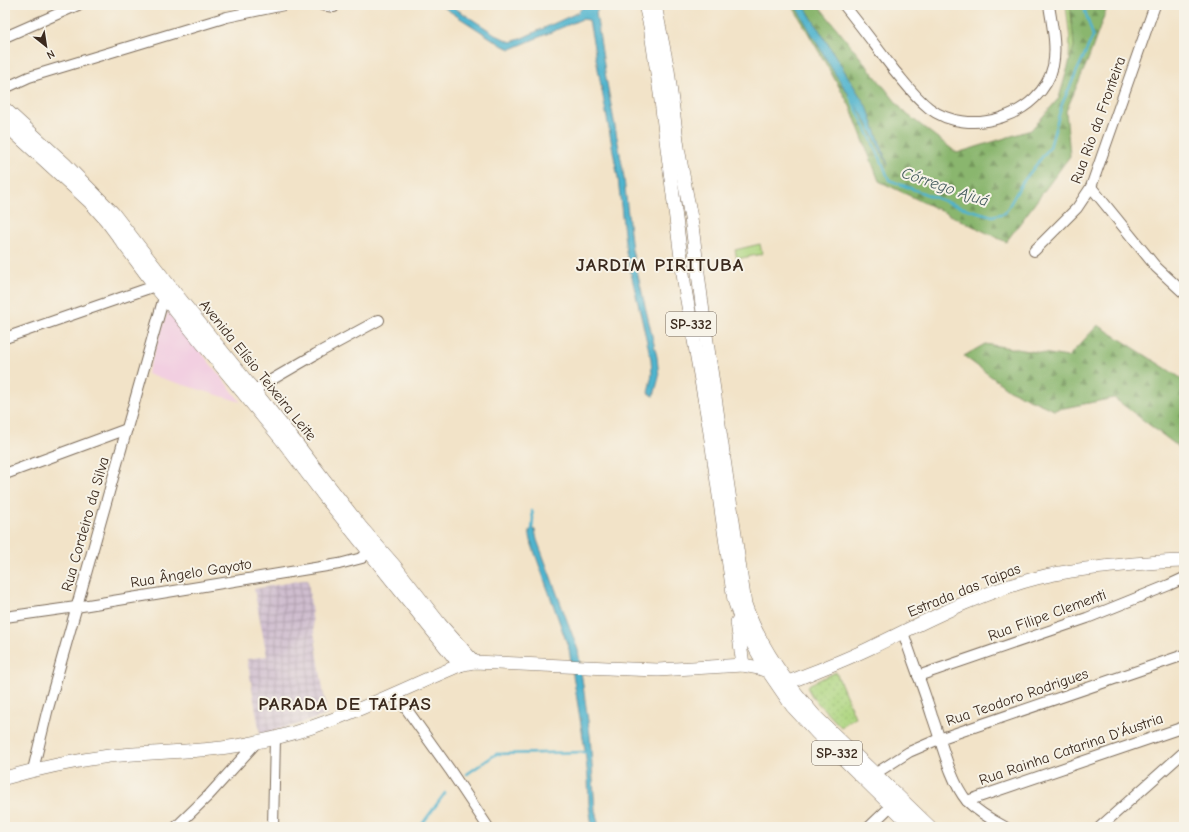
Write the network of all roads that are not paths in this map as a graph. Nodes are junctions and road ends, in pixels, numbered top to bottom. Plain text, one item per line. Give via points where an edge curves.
1 (78, 5) edge
2 (284, 5) edge
3 (322, 5) edge
4 (645, 5) edge
5 (655, 5) edge
6 (844, 5) edge
7 (1049, 5) edge
8 (1155, 5) edge
9 (334, 8) dead end
10 (5, 37) edge
11 (5, 88) edge
12 (5, 110) edge
13 (5, 124) edge
14 (1091, 187) junction
15 (1034, 251) dead end
16 (164, 288) junction
17 (1184, 293) edge
18 (380, 320) dead end
19 (5, 338) edge
20 (254, 390) junction
21 (127, 429) junction
22 (286, 437) junction
23 (5, 474) edge
24 (372, 548) junction
25 (1184, 561) edge
26 (1184, 578) edge
27 (734, 600) junction
28 (76, 607) junction
29 (5, 617) edge
30 (903, 632) junction
31 (1184, 655) edge
32 (474, 662) junction
33 (460, 665) junction
34 (743, 665) junction
35 (768, 671) junction
36 (808, 674) junction
37 (918, 676) junction
38 (789, 682) junction
39 (395, 693) junction
40 (801, 700) junction
41 (1184, 727) edge
42 (275, 738) junction
43 (939, 739) junction
44 (256, 743) junction
45 (1184, 752) edge
46 (33, 770) junction
47 (870, 776) junction
48 (5, 778) edge
49 (967, 801) junction
50 (891, 806) junction
51 (176, 827) edge
52 (273, 827) edge
53 (488, 827) edge
54 (869, 827) edge
55 (913, 827) edge
56 (921, 827) edge
57 (930, 827) edge
58 (1004, 827) edge
59 (1100, 827) edge

1 - 10 street
2 - 11 street via 227,17 29,77
3 - 9 street
4 - 27 main road, SP-332 via 660,93 685,289 709,425
5 - 38 main road, SP-332 via 668,70 745,604 753,626
6 - 7 street via 915,95 946,117 976,123 1017,111 1035,97 1046,83 1053,66 1055,50
8 - 14 street, Rua Rio da Fronteira
12 - 16 main road, Avenida Elísio Teixeira Leite via 94,193 132,236
13 - 16 main road, Avenida Elísio Teixeira Leite via 90,202
14 - 15 street, Rua Rio da Fronteira via 1077,208
14 - 17 street via 1156,267
16 - 19 street
16 - 20 main road, Avenida Elísio Teixeira Leite
16 - 21 street, Rua Cordeiro da Silva
16 - 22 main road, Avenida Elísio Teixeira Leite
18 - 20 street
20 - 22 main road, Avenida Elísio Teixeira Leite
21 - 23 street
21 - 28 street, Rua Cordeiro da Silva
22 - 24 main road, Avenida Elísio Teixeira Leite
24 - 28 street, Rua Ângelo Gayoto via 362,558 339,564
24 - 32 main road, Avenida Elísio Teixeira Leite via 394,565 440,624
24 - 33 main road, Avenida Elísio Teixeira Leite
25 - 30 main road, Estrada das Taipas via 1075,570 1037,578 973,600
26 - 37 street, Rua Filipe Clementi via 1087,618
27 - 34 main road
27 - 35 main road, SP-332 via 743,627
28 - 29 street, Rua Ângelo Gayoto
28 - 46 street, Rua Cordeiro da Silva
30 - 36 main road, Estrada das Taipas
30 - 37 street
31 - 43 street, Rua Teodoro Rodrigues
32 - 33 main road
32 - 34 main road via 658,670
33 - 39 main road
34 - 35 main road
35 - 38 main road
35 - 47 main road, SP-332 via 816,733
36 - 38 main road, Estrada das Taipas
36 - 40 main road
37 - 43 street
38 - 40 main road, SP-332
39 - 42 main road via 312,728
39 - 53 street
40 - 47 main road, SP-332
41 - 49 street, Rua Rainha Catarina D'Áustria
42 - 44 main road
42 - 52 street
43 - 47 street, Rua Teodoro Rodrigues via 909,752
43 - 49 street via 957,784
44 - 46 main road via 223,748 108,756
44 - 51 street via 209,796
45 - 59 street
46 - 48 main road
47 - 50 main road, SP-332
47 - 57 main road, SP-332
49 - 58 street
50 - 54 street
50 - 55 main road, SP-332
50 - 56 main road via 898,806

